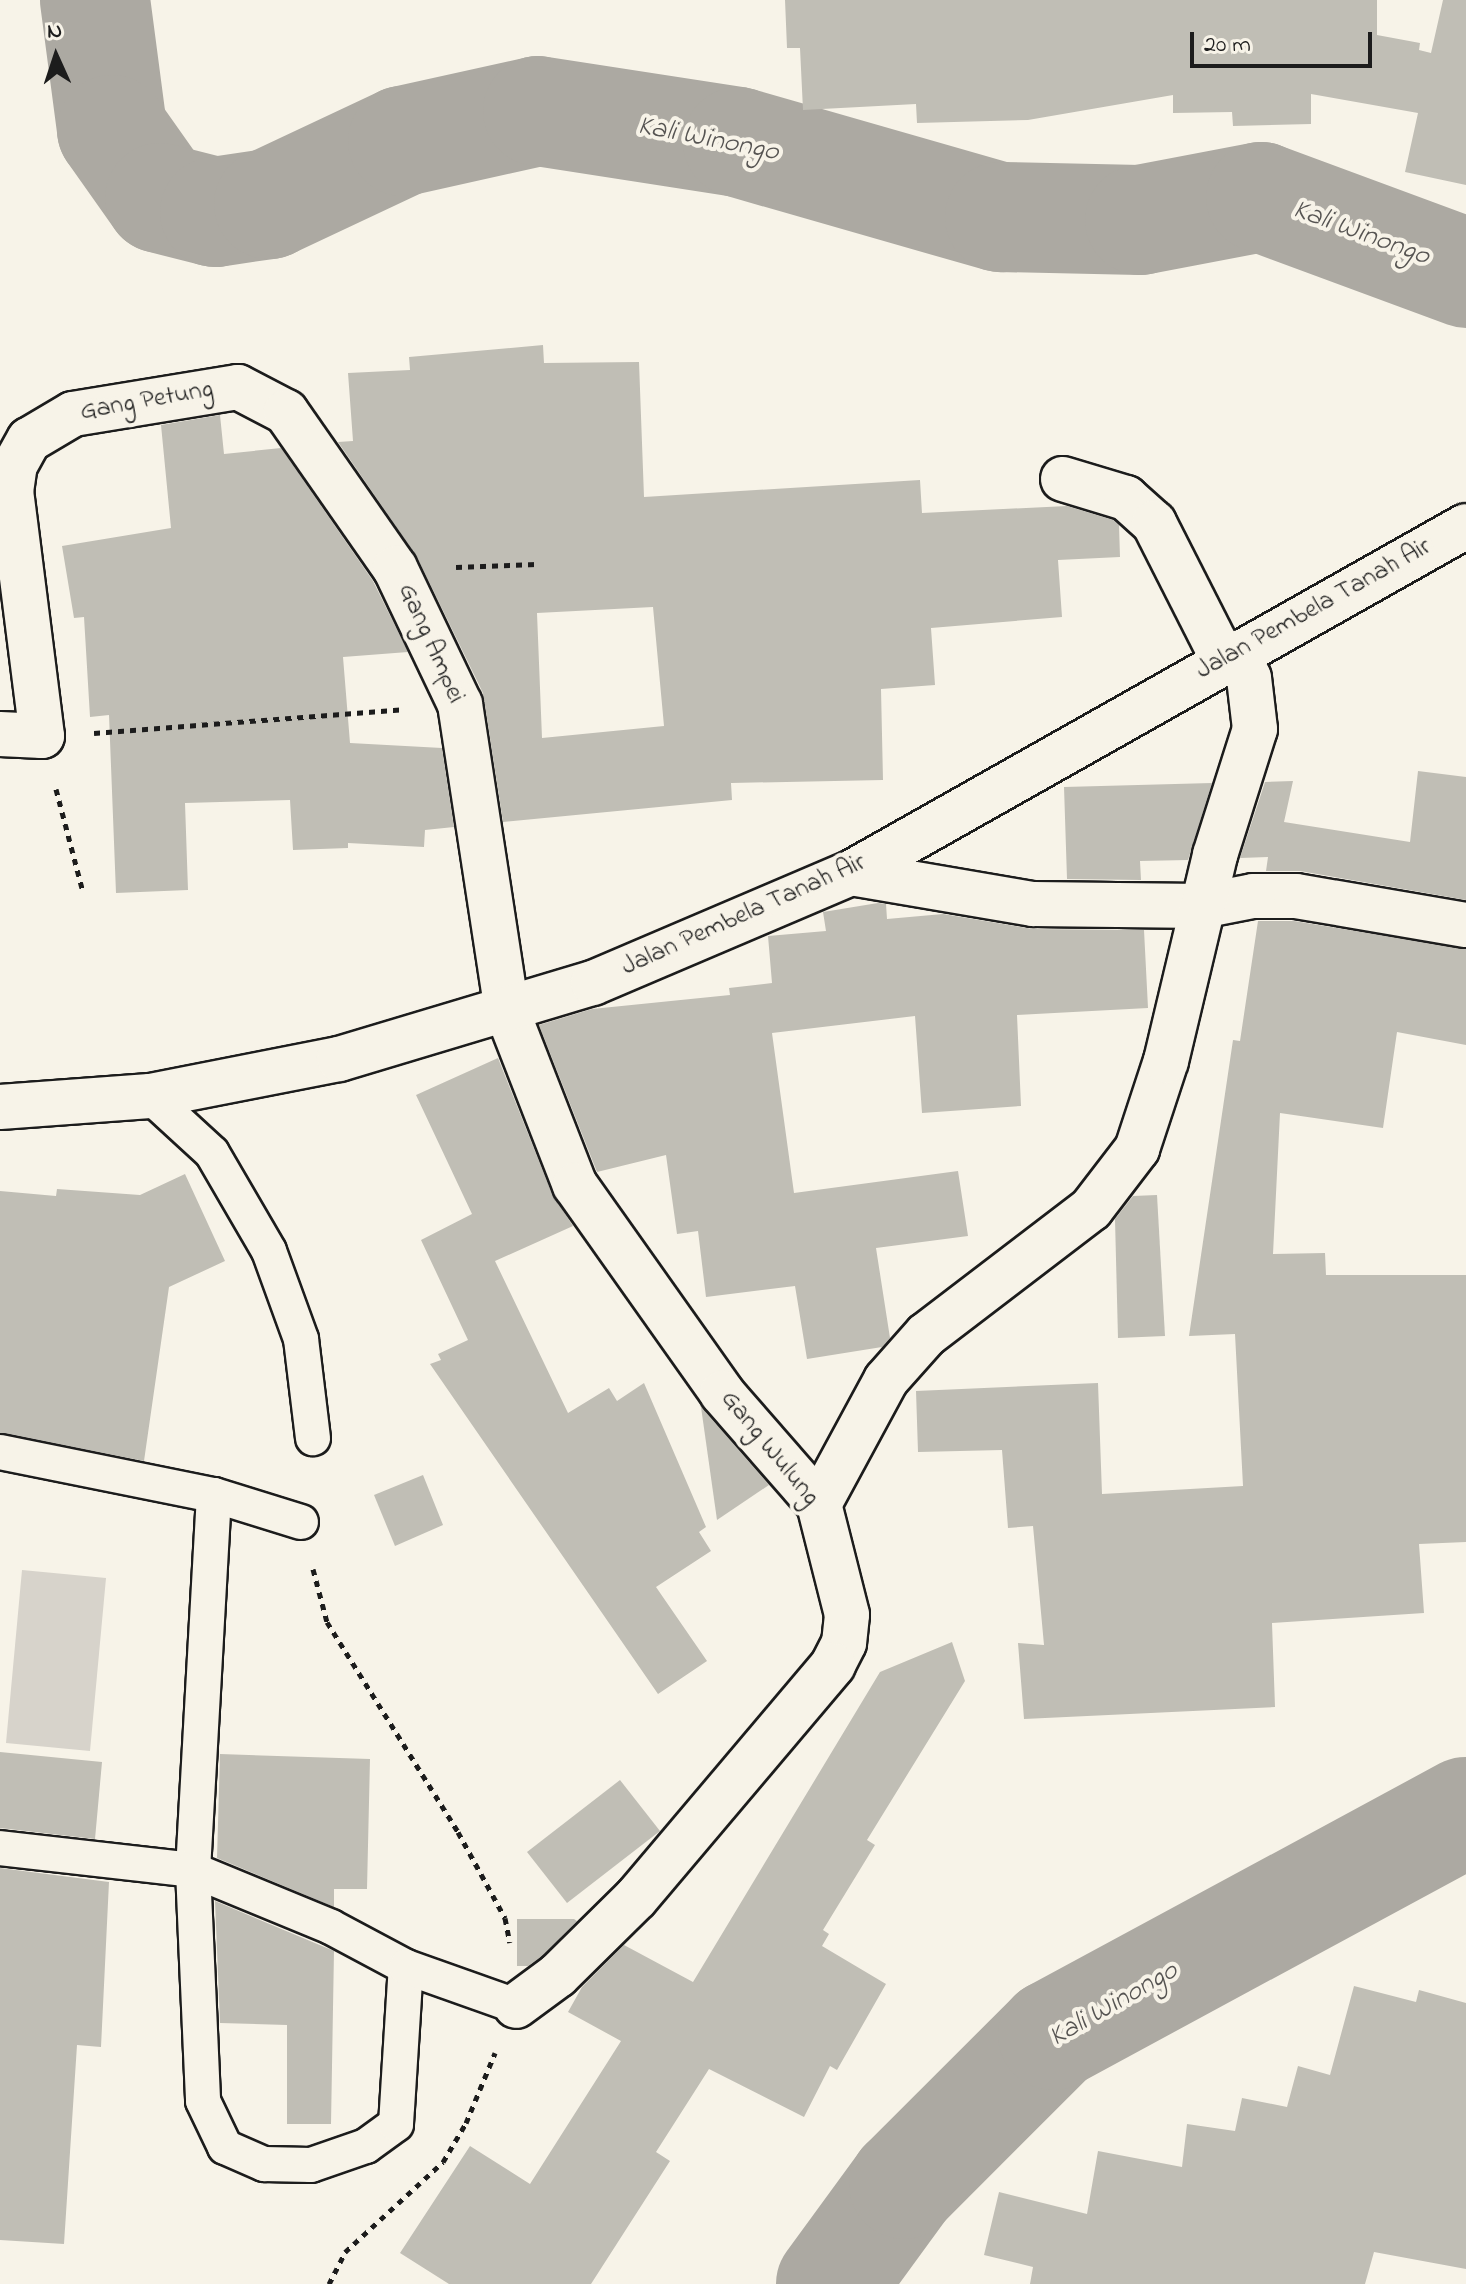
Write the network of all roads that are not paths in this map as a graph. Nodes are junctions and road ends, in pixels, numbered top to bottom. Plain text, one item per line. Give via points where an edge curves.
1 (238, 387) joint
2 (1063, 479) dead end
3 (1466, 526) edge
4 (1230, 656) junction
5 (21, 735) edge
6 (851, 873) junction
7 (1202, 906) junction
8 (1466, 925) edge
9 (507, 1011) junction
10 (150, 1096) junction
11 (0, 1107) edge
12 (313, 1438) dead end
13 (0, 1452) edge
14 (214, 1495) junction
15 (819, 1504) junction
16 (301, 1522) dead end
17 (0, 1848) edge
18 (193, 1870) junction
19 (406, 1967) junction
20 (516, 2006) joint

1 - 5 street, Gang Petung via 73,414 29,440 19,456 11,492
1 - 9 street, Gang Ampei via 286,412 395,568 460,704
2 - 4 street via 1126,498 1154,523
3 - 4 street, Jalan Pembela Tanah Air
4 - 6 street, Jalan Pembela Tanah Air
4 - 7 street via 1249,678 1255,729
6 - 7 street via 1033,904
6 - 9 street, Jalan Pembela Tanah Air via 593,983
7 - 8 street via 1253,896 1296,896
7 - 15 street via 1166,1061 1137,1149 1091,1209 926,1335 886,1380
9 - 10 street, Jalan Pembela Tanah Air via 339,1059
9 - 15 street, Gang Wulung via 575,1185 722,1393
10 - 11 street, Jalan Pembela Tanah Air
10 - 12 lane via 212,1153 269,1251 301,1339
13 - 14 lane
14 - 16 lane
14 - 18 lane
15 - 20 street, Gang Wulung via 847,1615 844,1643 833,1665 636,1898 558,1975
17 - 18 lane
18 - 19 lane via 331,1927
18 - 19 lane via 203,2101 225,2147 264,2164 311,2165 366,2146 396,2124
19 - 20 lane

